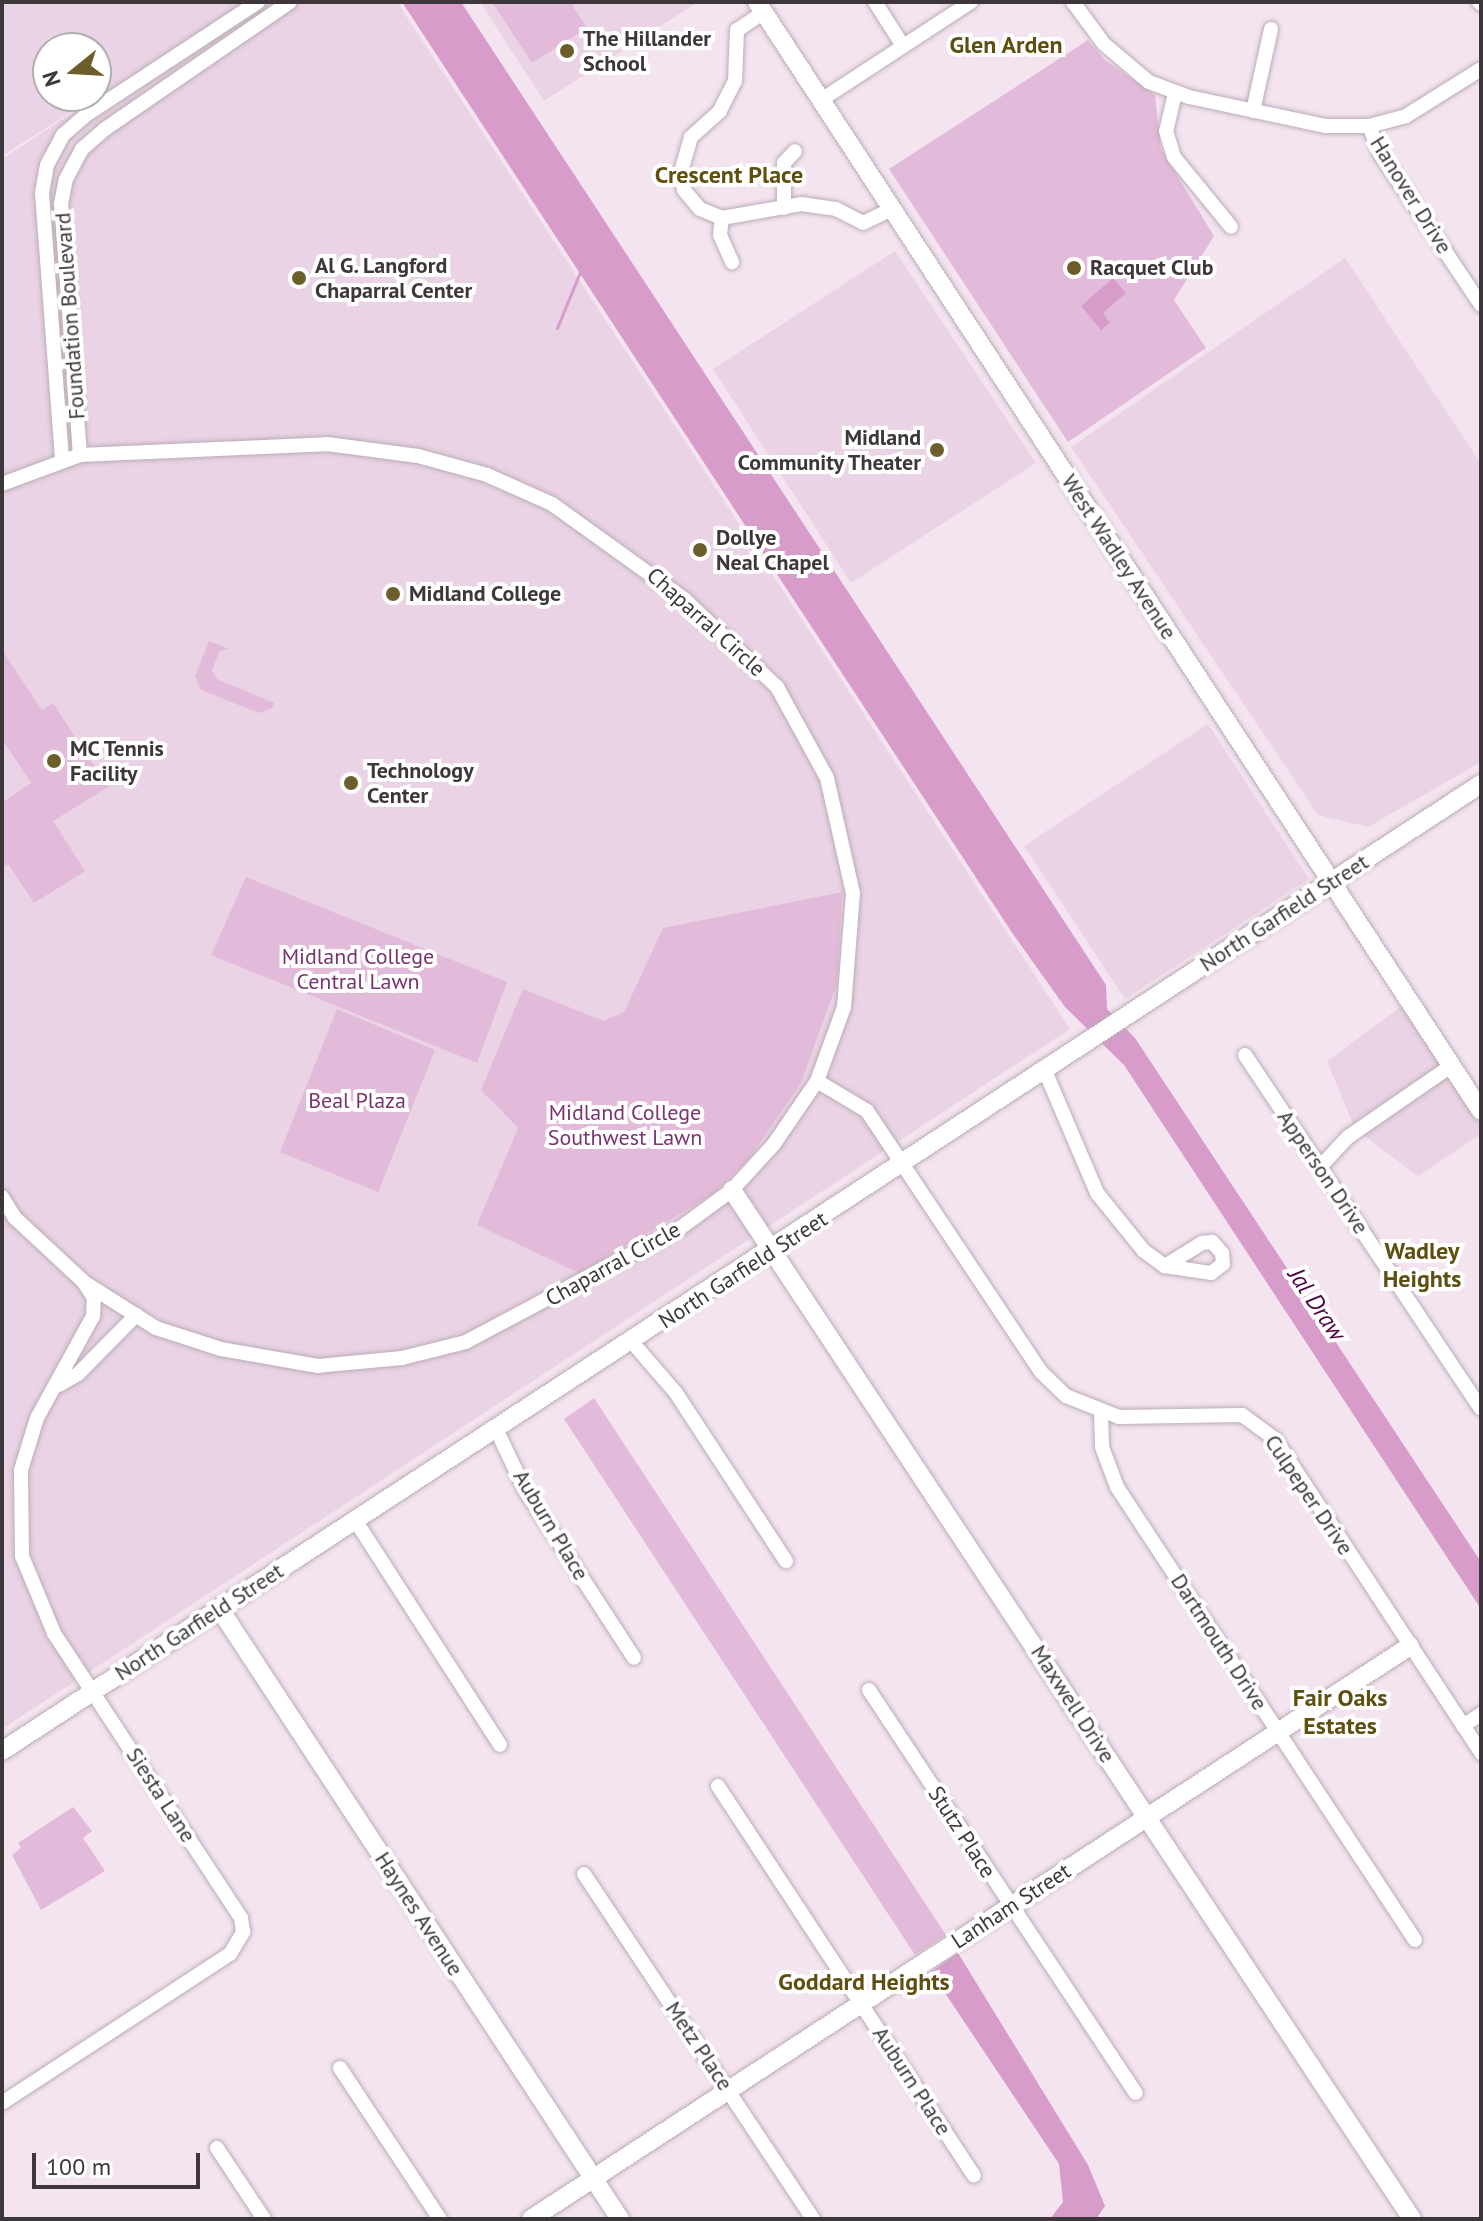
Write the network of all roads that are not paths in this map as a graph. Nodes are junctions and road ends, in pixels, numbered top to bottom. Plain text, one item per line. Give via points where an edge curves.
1 (258, 2) edge
2 (290, 2) edge
3 (875, 2) edge
4 (971, 2) edge
5 (1073, 2) edge
6 (760, 7) edge
7 (1271, 29) dead end
8 (903, 46) junction
9 (162, 65) junction
10 (1481, 69) edge
11 (172, 81) junction
12 (1175, 93) junction
13 (821, 100) junction
14 (1253, 111) junction
15 (1369, 126) junction
16 (795, 151) dead end
17 (784, 208) junction
18 (892, 209) junction
19 (722, 218) junction
20 (1231, 227) dead end
21 (732, 262) dead end
22 (1481, 305) edge
23 (80, 455) junction
24 (62, 459) junction
25 (2, 484) edge
26 (1478, 791) edge
27 (1333, 882) junction
28 (1245, 1055) dead end
29 (1451, 1066) junction
30 (1045, 1071) junction
31 (817, 1081) junction
32 (1481, 1111) edge
33 (904, 1164) junction
34 (1320, 1167) junction
35 (732, 1190) junction
36 (2, 1197) edge
37 (774, 1249) junction
38 (1165, 1266) dead end
39 (85, 1283) junction
40 (136, 1315) junction
41 (632, 1342) junction
42 (59, 1385) junction
43 (1481, 1409) edge
44 (1101, 1414) junction
45 (497, 1431) junction
46 (357, 1523) junction
47 (786, 1561) dead end
48 (219, 1608) junction
49 (1410, 1646) junction
50 (634, 1658) dead end
51 (869, 1690) dead end
52 (93, 1691) junction
53 (1481, 1714) edge
54 (1463, 1726) junction
55 (1277, 1731) junction
56 (500, 1745) dead end
57 (2, 1751) edge
58 (1481, 1753) edge
59 (718, 1786) dead end
60 (1147, 1816) junction
61 (584, 1874) dead end
62 (1011, 1906) junction
63 (1415, 1940) dead end
64 (861, 2003) junction
65 (340, 2068) dead end
66 (728, 2090) junction
67 (1136, 2093) dead end
68 (2, 2103) edge
69 (217, 2148) dead end
70 (974, 2175) dead end
71 (593, 2178) junction
72 (264, 2219) edge
73 (440, 2219) edge
74 (531, 2219) edge
75 (620, 2219) edge
76 (813, 2219) edge
77 (1412, 2219) edge

1 - 9 street, Foundation Boulevard
2 - 11 street, Foundation Boulevard
3 - 8 street
4 - 8 street
5 - 12 street via 1120,61
6 - 13 main road, West Wadley Avenue
6 - 19 street via 737,30 735,81 720,111 691,137 681,171 684,190 700,209
7 - 14 street
8 - 13 street
9 - 11 street
9 - 24 street, Foundation Boulevard via 63,135 47,165 42,193
10 - 15 street via 1423,108
11 - 23 street, Foundation Boulevard via 82,149 66,179 61,204
12 - 14 street
12 - 20 street via 1166,131 1174,157
13 - 18 main road, West Wadley Avenue
14 - 15 street via 1325,126
15 - 22 street, Hanover Drive via 1381,155
16 - 17 street via 784,163
17 - 18 street via 836,209 863,223
17 - 19 street
18 - 27 main road, West Wadley Avenue
19 - 21 street via 720,235
23 - 24 street, Chaparral Circle
23 - 31 street, Chaparral Circle via 327,444 418,456 487,475 552,504 684,599 777,687 818,756 838,809 853,880 852,947 844,1007
24 - 25 street, Chaparral Circle
26 - 27 main road, North Garfield Street
27 - 29 main road, West Wadley Avenue
27 - 30 main road, North Garfield Street
28 - 34 street, Apperson Drive
29 - 32 main road, West Wadley Avenue
29 - 34 street via 1348,1137
30 - 33 main road, North Garfield Street
30 - 38 street via 1097,1193 1144,1251
31 - 33 street, Culpeper Drive via 867,1111
31 - 35 street, Chaparral Circle via 774,1144
33 - 37 main road, North Garfield Street
33 - 44 street, Culpeper Drive via 1041,1372 1066,1396
34 - 43 street, Apperson Drive
35 - 37 main road, Maxwell Drive
35 - 40 street, Chaparral Circle via 580,1285 466,1342 402,1358 318,1366 268,1360 156,1328
36 - 39 street, Chaparral Circle via 15,1218
37 - 41 main road, North Garfield Street
37 - 60 main road, Maxwell Drive
39 - 40 street, Chaparral Circle
39 - 42 street, Siesta Lane via 94,1298 93,1316 64,1364
40 - 42 street, Siesta Lane via 78,1374
41 - 45 main road, North Garfield Street
41 - 47 street via 676,1393
42 - 52 street, Siesta Lane via 29,1439 18,1525 39,1607
44 - 49 street, Culpeper Drive via 1218,1411 1258,1423 1275,1439
44 - 55 street, Dartmouth Drive via 1102,1447 1117,1487
45 - 46 main road, North Garfield Street
45 - 50 street, Auburn Place via 525,1490
46 - 48 main road, North Garfield Street
46 - 56 street
48 - 52 main road, North Garfield Street
48 - 71 main road, Haynes Avenue
49 - 54 street, Culpeper Drive
49 - 55 main road, Lanham Street
51 - 62 street, Stutz Place
52 - 57 main road, North Garfield Street
52 - 68 street, Siesta Lane via 241,1918 243,1932 230,1954
53 - 54 street
54 - 58 street, Culpeper Drive
55 - 60 main road, Lanham Street
55 - 63 street, Dartmouth Drive
59 - 64 street, Auburn Place
60 - 62 main road, Lanham Street
60 - 77 main road, Maxwell Drive
61 - 66 street, Metz Place
62 - 64 main road, Lanham Street
62 - 67 street, Stutz Place
64 - 66 main road, Lanham Street
64 - 70 street, Auburn Place
65 - 73 street
66 - 71 main road, Lanham Street
66 - 76 street, Metz Place
69 - 72 street
71 - 74 main road, Lanham Street
71 - 75 main road, Haynes Avenue

